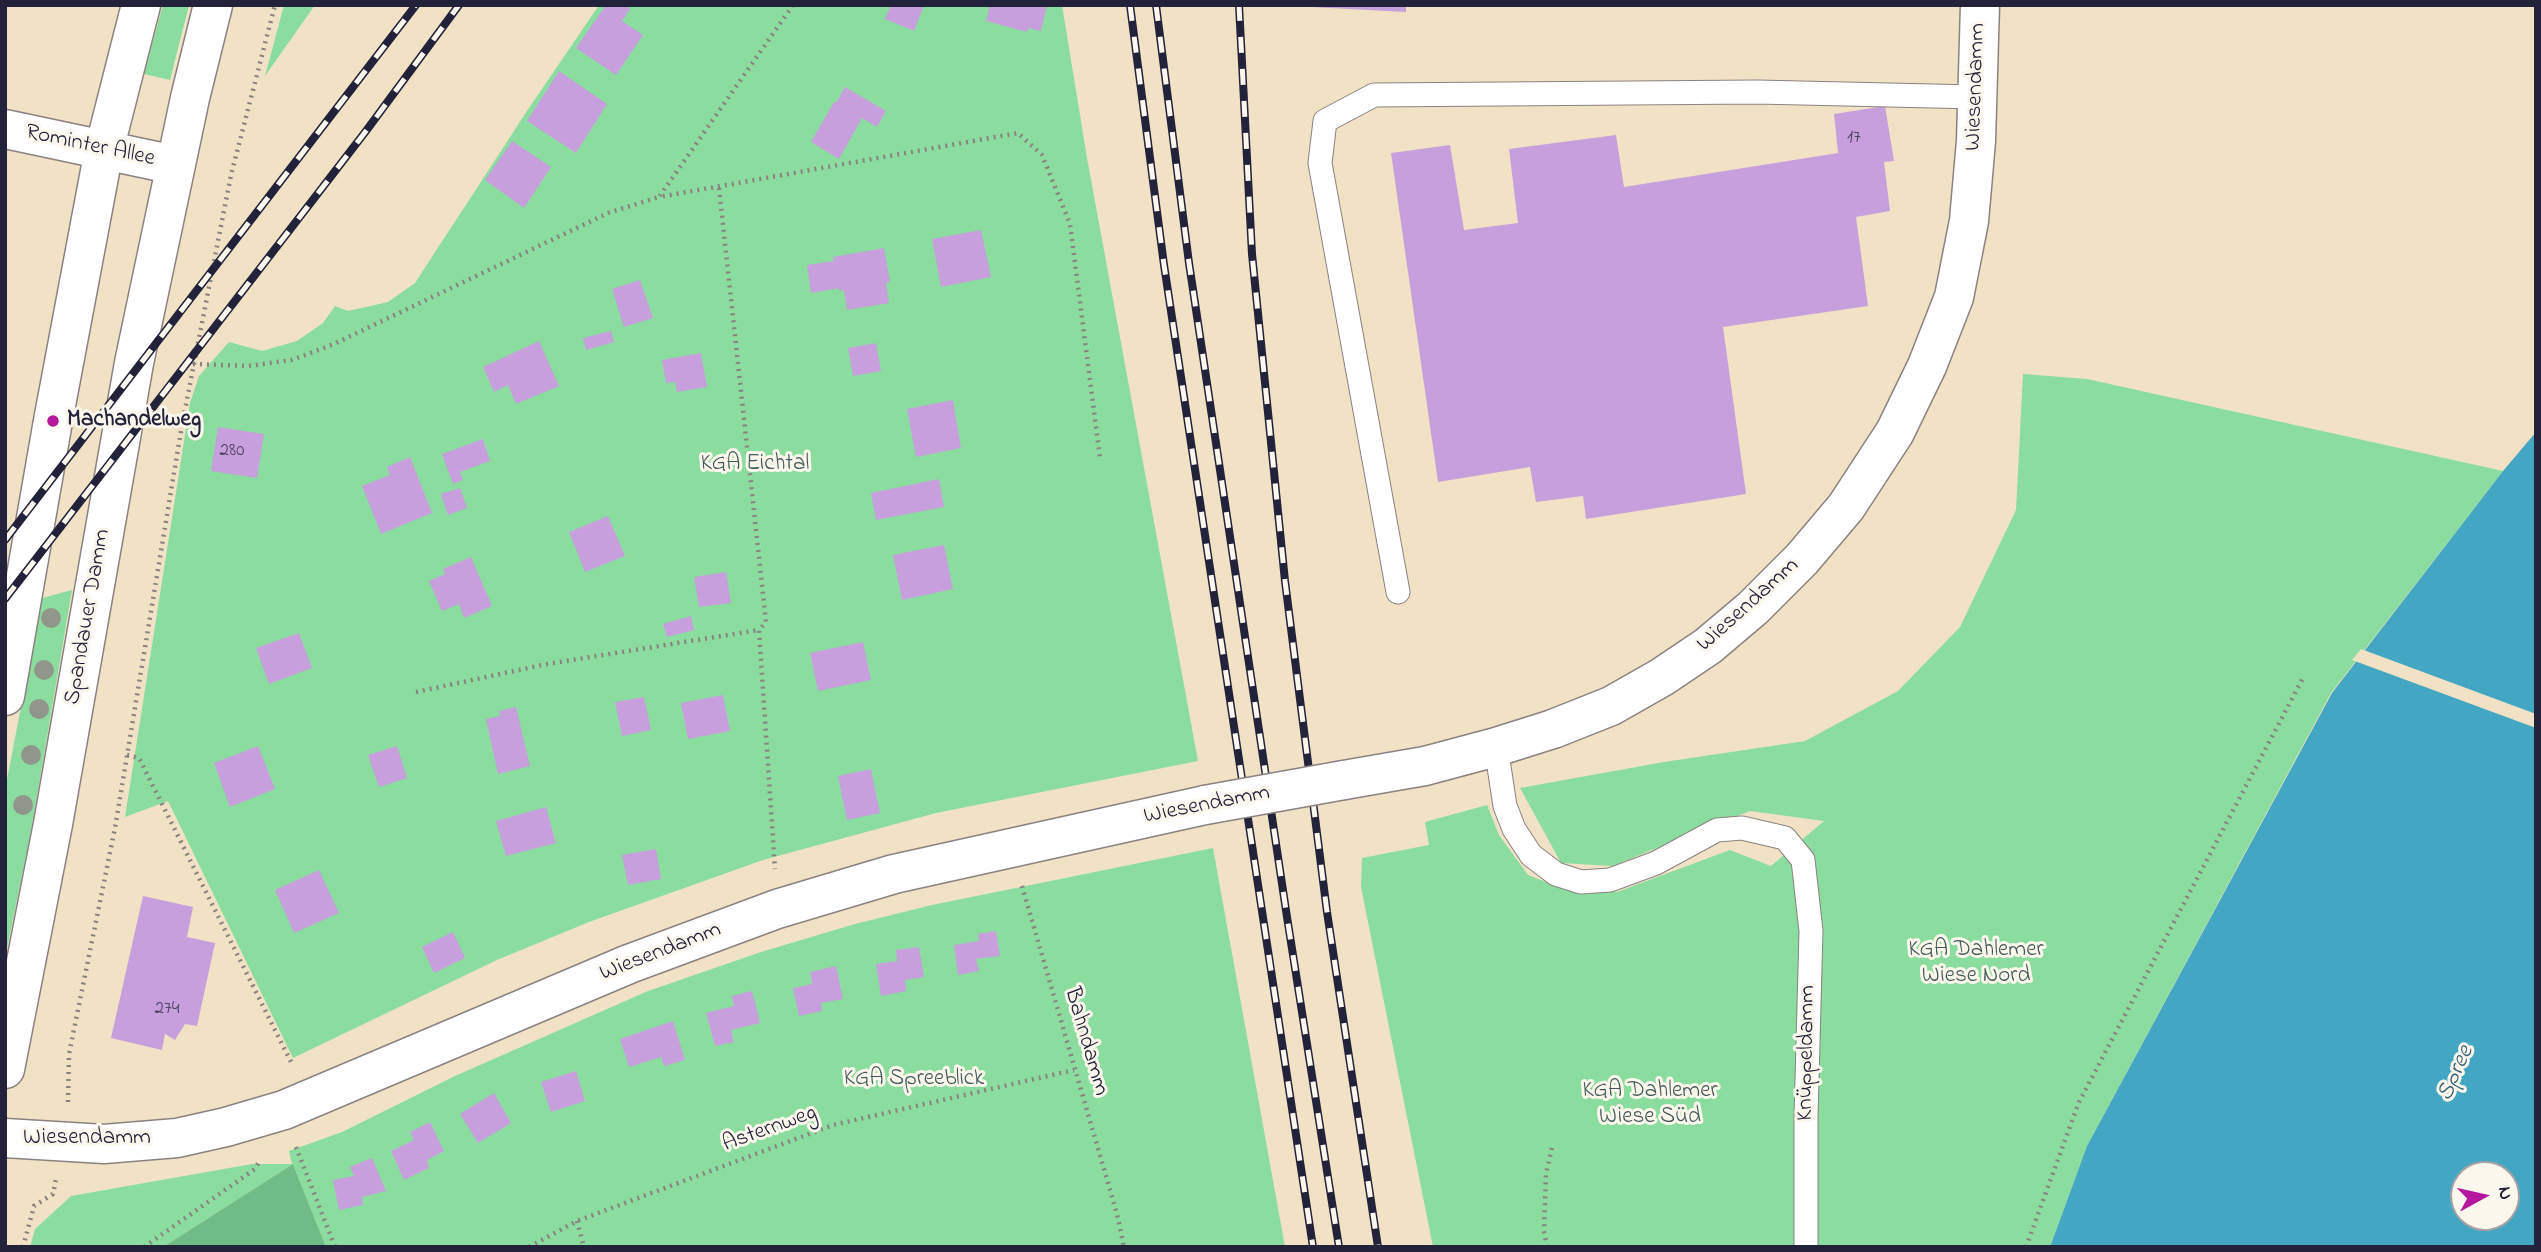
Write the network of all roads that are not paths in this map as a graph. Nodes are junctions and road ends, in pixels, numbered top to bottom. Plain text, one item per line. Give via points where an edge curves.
1 (141, 5) edge
2 (213, 5) edge
3 (1979, 5) edge
4 (1977, 97) junction
5 (5, 129) edge
6 (104, 150) junction
7 (175, 165) junction
8 (1398, 592) dead end
9 (5, 696) edge
10 (1496, 747) junction
11 (5, 1069) edge
12 (5, 1138) edge
13 (1806, 1247) edge

1 - 6 street
2 - 7 street, Spandauer Damm
3 - 4 street, Wiesendamm
4 - 8 lane via 1757,92 1374,95 1325,121 1320,163
4 - 10 street, Wiesendamm via 1969,221 1954,297 1895,432 1846,507 1802,559 1708,646 1611,706
5 - 6 street, Rominter Allee
6 - 7 street, Rominter Allee
6 - 9 street
7 - 11 street, Spandauer Damm via 134,363
10 - 12 street, Wiesendamm, bridge via 1425,766 1205,805 894,874 777,909 629,964 272,1114 177,1138 104,1144
10 - 13 lane, Knüppeldamm via 1505,806 1514,829 1531,855 1556,874 1581,882 1609,880 1656,863 1717,830 1742,828 1785,838 1802,860 1811,931

